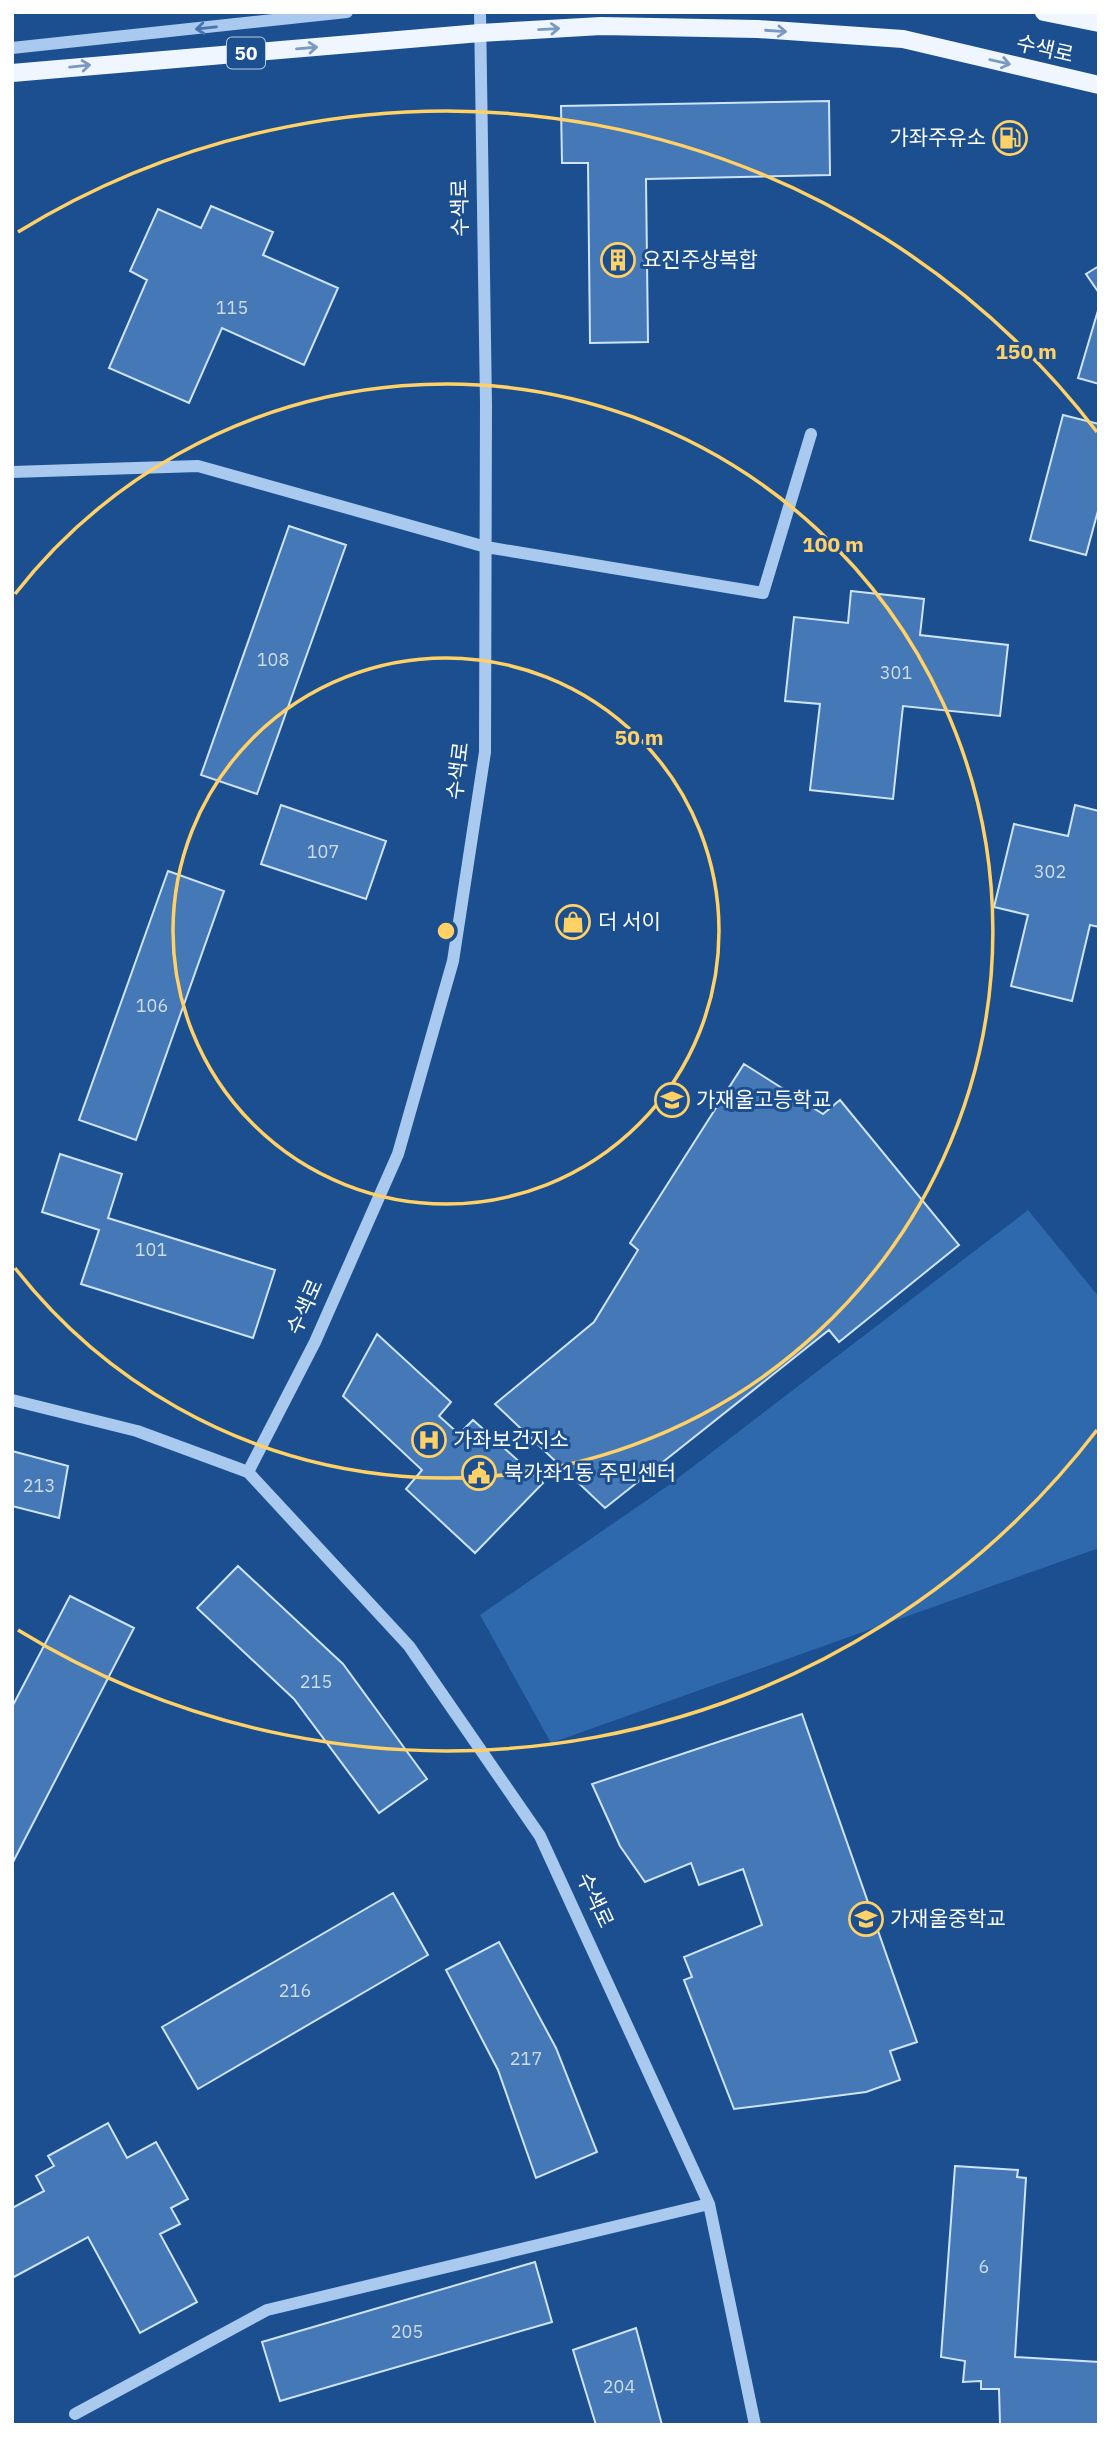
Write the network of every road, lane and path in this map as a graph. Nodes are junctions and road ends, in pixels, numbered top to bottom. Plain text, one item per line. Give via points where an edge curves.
1 (347, 12) edge
2 (480, 12) edge
3 (1044, 12) edge
4 (1099, 23) edge
5 (480, 33) junction
6 (12, 48) edge
7 (12, 73) edge
8 (1099, 85) edge
9 (811, 434) dead end
10 (12, 472) edge
11 (486, 547) junction
12 (12, 1400) edge
13 (248, 1472) junction
14 (709, 2204) junction
15 (75, 2414) dead end
16 (755, 2425) edge

1 -> 6 street
2 - 5 street, 수색로
3 - 4 main road, 수색로
7 -> 5 main road, 수색로 / 50
5 -> 8 main road, 수색로 / 50 via 601,26 758,29 903,39
5 - 11 street, 수색로
9 - 11 street via 763,593
10 - 11 street via 198,466
11 - 13 street, 수색로 via 485,752 453,961 398,1154 315,1342
12 - 13 street, 수색로 via 137,1431
13 - 14 street, 수색로 via 409,1646 540,1836
14 - 15 street via 267,2310
14 - 16 street, 수색로

